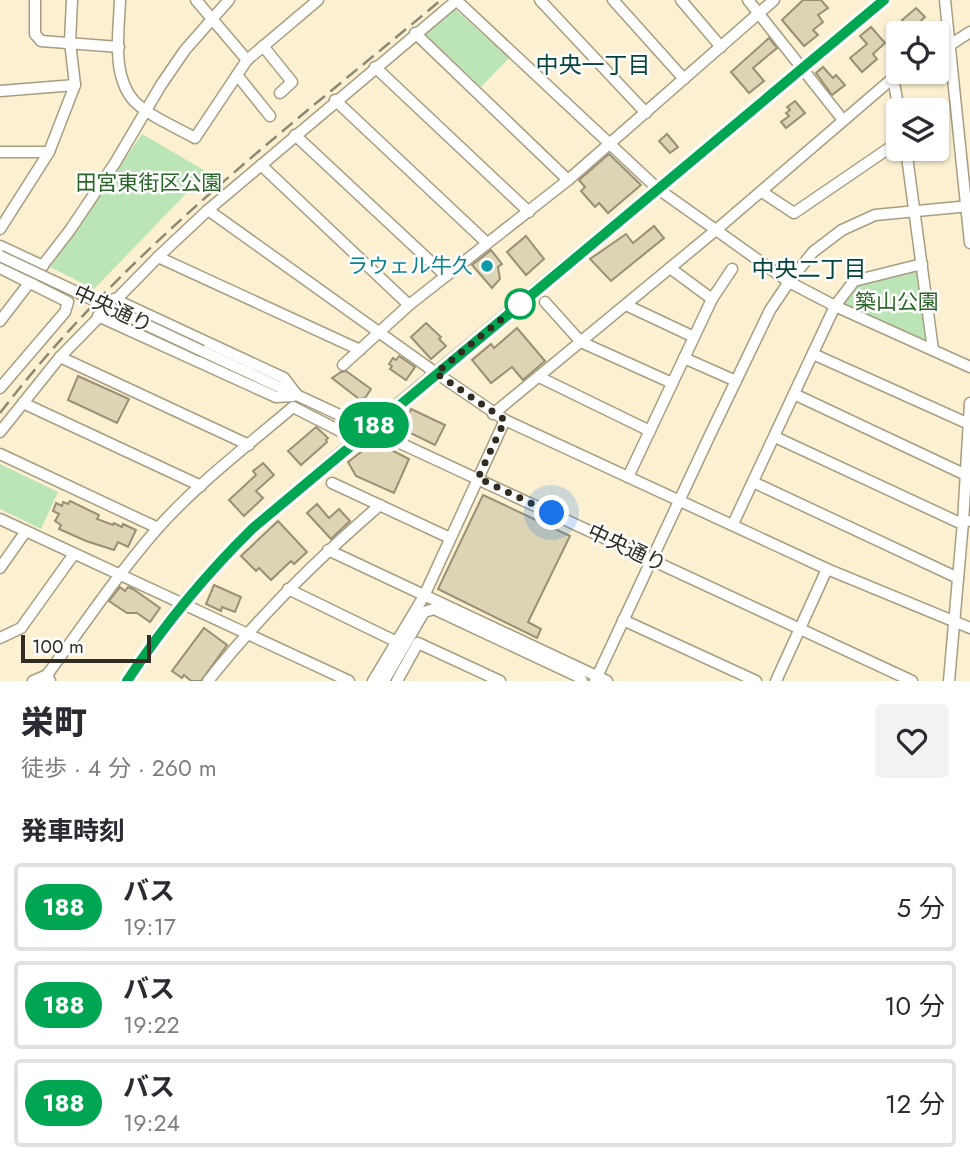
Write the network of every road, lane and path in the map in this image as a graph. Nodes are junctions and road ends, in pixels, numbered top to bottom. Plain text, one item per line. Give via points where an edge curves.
1 (35, 0) edge
2 (72, 0) edge
3 (120, 0) edge
4 (196, 0) edge
5 (229, 0) edge
6 (318, 0) edge
7 (456, 0) edge
8 (540, 0) edge
9 (613, 0) edge
10 (681, 0) edge
11 (748, 0) edge
12 (775, 0) edge
13 (884, 0) edge
14 (945, 0) edge
15 (760, 15) junction
16 (211, 19) junction
17 (970, 32) edge
18 (415, 33) junction
19 (70, 42) junction
20 (263, 46) junction
21 (951, 46) junction
22 (119, 47) junction
23 (721, 47) junction
24 (247, 61) junction
25 (375, 67) junction
26 (802, 70) junction
27 (237, 75) junction
28 (684, 79) junction
29 (886, 84) edge
30 (75, 85) junction
31 (0, 91) edge
32 (280, 93) dead end
33 (335, 100) junction
34 (146, 110) junction
35 (646, 113) junction
36 (270, 116) dead end
37 (844, 120) junction
38 (295, 135) junction
39 (609, 145) junction
40 (886, 150) edge
41 (0, 152) edge
42 (49, 152) junction
43 (908, 161) edge
44 (261, 165) junction
45 (568, 180) junction
46 (658, 189) junction
47 (762, 191) junction
48 (969, 206) edge
49 (208, 210) junction
50 (916, 210) junction
51 (529, 212) junction
52 (0, 229) edge
53 (716, 230) junction
54 (487, 243) junction
55 (970, 243) edge
56 (0, 246) edge
57 (0, 256) edge
58 (158, 257) junction
59 (922, 264) junction
60 (43, 266) junction
61 (0, 268) edge
62 (670, 268) junction
63 (732, 269) dead end
64 (446, 276) junction
65 (789, 282) junction
66 (30, 283) junction
67 (114, 299) junction
68 (712, 299) junction
69 (545, 302) dead end
70 (626, 304) junction
71 (409, 305) junction
72 (835, 306) junction
73 (98, 316) junction
74 (0, 321) edge
75 (380, 332) junction
76 (694, 337) junction
77 (580, 342) junction
78 (360, 350) junction
79 (933, 350) junction
80 (813, 354) junction
81 (60, 357) junction
82 (684, 358) junction
83 (343, 365) dead end
84 (970, 367) edge
85 (436, 373) junction
86 (539, 377) junction
87 (736, 381) junction
88 (672, 383) junction
89 (0, 388) edge
90 (794, 394) junction
91 (297, 396) junction
92 (23, 403) junction
93 (970, 403) edge
94 (494, 414) junction
95 (505, 420) junction
96 (969, 424) edge
97 (369, 428) junction
98 (650, 431) junction
99 (0, 432) edge
100 (342, 432) dead end
101 (775, 437) junction
102 (248, 445) junction
103 (0, 454) edge
104 (966, 475) junction
105 (628, 477) junction
106 (478, 478) junction
107 (753, 482) junction
108 (332, 483) dead end
109 (201, 486) junction
110 (679, 500) junction
111 (380, 505) junction
112 (0, 519) edge
113 (967, 522) edge
114 (733, 524) junction
115 (158, 528) junction
116 (26, 531) junction
117 (450, 538) junction
118 (328, 550) junction
119 (74, 554) junction
120 (651, 560) junction
121 (0, 568) edge
122 (828, 569) junction
123 (120, 574) junction
124 (958, 578) junction
125 (288, 589) junction
126 (424, 596) junction
127 (183, 603) junction
128 (623, 620) junction
129 (954, 621) junction
130 (970, 628) edge
131 (800, 629) junction
132 (246, 633) junction
133 (0, 638) edge
134 (397, 642) junction
135 (48, 678) edge
136 (596, 678) edge
137 (33, 681) edge
138 (127, 681) edge
139 (208, 681) edge
140 (349, 681) edge
141 (373, 681) edge
142 (384, 681) edge
143 (397, 681) edge
144 (500, 681) edge
145 (582, 681) edge
146 (607, 681) edge
147 (756, 681) edge
148 (776, 681) edge
149 (912, 681) edge
150 (949, 681) edge

1 - 19 street via 35,33 41,41
2 - 19 street
3 - 22 street
4 - 16 street
5 - 16 street
6 - 20 street
7 - 18 street
7 - 39 street
8 - 35 street
9 - 28 street
10 - 23 street
11 - 15 street
12 - 15 street
13 - 26 street
14 - 21 street
15 - 23 street
15 - 26 street
16 - 24 street
16 - 34 street
17 - 21 street
18 - 25 street
18 - 45 street
19 - 22 street
19 - 30 street
20 - 24 street
20 - 32 street via 292,82
21 - 48 street
22 - 34 street via 124,87
23 - 28 street
24 - 27 street
25 - 33 street
25 - 51 street
26 - 37 street
26 - 46 street
27 - 34 street via 195,138
27 - 36 street
28 - 35 street
29 - 37 street
30 - 31 street
30 - 42 street
33 - 38 street
33 - 54 street
34 - 60 street
35 - 39 street
37 - 47 street
38 - 44 street
38 - 64 street
39 - 45 street
39 - 46 street
40 - 47 street via 794,213
41 - 42 street
42 - 52 street
43 - 50 street
44 - 49 street
44 - 71 street
45 - 51 street
46 - 53 street
46 - 85 street
47 - 53 street
48 - 50 street
48 - 55 street
49 - 58 street
49 - 75 street
50 - 59 street
50 - 65 street via 876,215 842,230 813,252
51 - 54 street
53 - 62 street
53 - 65 street
54 - 64 street
56 - 60 street
57 - 91 street, 中央通り, bridge
58 - 67 street
58 - 78 street
59 - 72 street via 854,281
59 - 79 street
60 - 66 street
61 - 66 street
62 - 68 street
62 - 70 street
63 - 68 street
64 - 71 street
65 - 72 street
65 - 87 street via 770,310
66 - 74 street
66 - 89 street via 68,302 65,312
67 - 73 street
67 - 91 street via 284,378
68 - 76 street
69 - 77 street
70 - 76 street
70 - 77 street
71 - 75 street
72 - 79 street
72 - 80 street
73 - 81 street
73 - 91 street via 276,397
75 - 78 street
75 - 85 street
76 - 82 street
77 - 86 street
77 - 88 street
78 - 83 street
79 - 84 street
80 - 90 street
80 - 96 street
81 - 92 street
81 - 102 street
82 - 87 street
82 - 88 street
85 - 94 street
85 - 97 street
86 - 94 street
86 - 98 street
87 - 110 street
88 - 98 street
90 - 101 street
90 - 104 street
91 - 97 street, 中央通り
92 - 99 street
92 - 109 street
93 - 96 street
94 - 95 street
95 - 105 street
95 - 106 street
96 - 104 street
97 - 106 street, 中央通り
97 - 127 street via 253,528
98 - 105 street
100 - 102 street via 293,407
101 - 107 street
101 - 113 street via 960,523
102 - 109 street
103 - 115 street
104 - 113 street
105 - 110 street
106 - 117 street
106 - 120 street, 中央通り
107 - 114 street
107 - 124 street
108 - 111 street
109 - 115 street
110 - 114 street
110 - 120 street
111 - 117 street
111 - 118 street
112 - 116 street
113 - 124 street
114 - 122 street
115 - 123 street
116 - 119 street
116 - 121 street
117 - 126 street
118 - 125 street
118 - 126 street
119 - 123 street
119 - 133 street via 21,628
120 - 128 street
120 - 131 street, 中央通り
122 - 129 street
122 - 131 street
123 - 127 street
123 - 135 street
124 - 129 street
125 - 132 street
125 - 134 street
126 - 134 street
126 - 136 street
127 - 132 street
127 - 138 street
128 - 136 street
128 - 147 street
129 - 130 street
129 - 150 street
131 - 148 street
131 - 149 street, 中央通り
132 - 139 street
132 - 140 street
134 - 141 street
135 - 137 street
136 - 146 street
142 - 145 street via 424,612 435,609
143 - 144 street via 418,643

